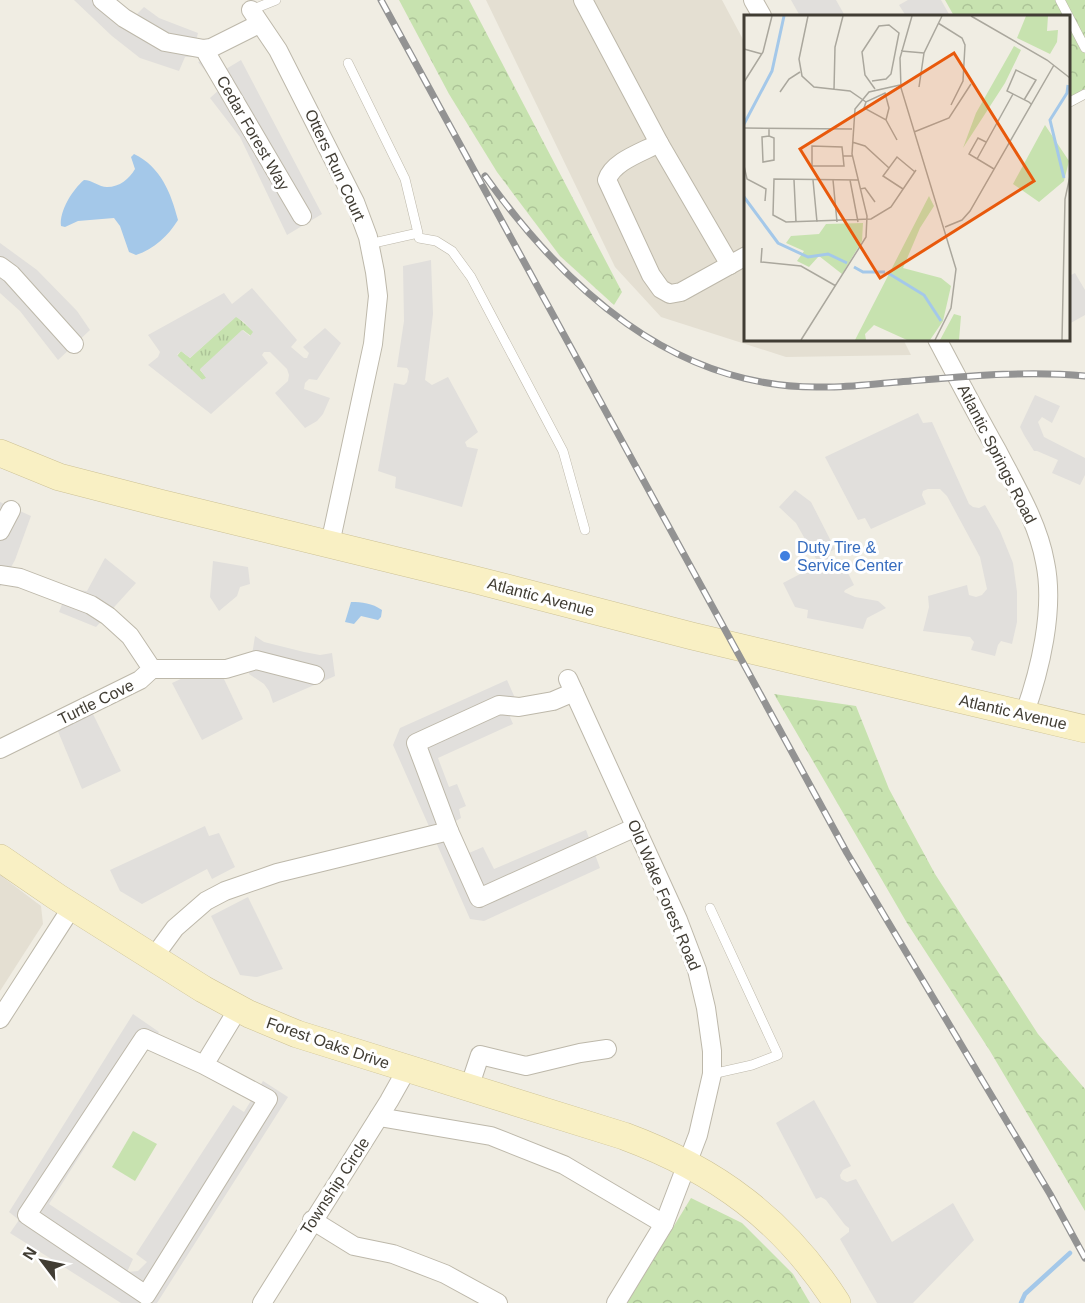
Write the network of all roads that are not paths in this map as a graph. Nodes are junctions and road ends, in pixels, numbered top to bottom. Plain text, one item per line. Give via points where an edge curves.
1 (102, 0) edge
2 (276, 0) edge
3 (583, 0) edge
4 (753, 0) edge
5 (1060, 0) edge
6 (761, 15) edge
7 (1068, 15) edge
8 (255, 17) junction
9 (1070, 19) edge
10 (1085, 48) edge
11 (204, 49) junction
12 (348, 63) dead end
13 (1085, 94) edge
14 (1070, 102) edge
15 (659, 143) junction
16 (302, 216) dead end
17 (419, 238) dead end
18 (369, 244) junction
19 (738, 261) edge
20 (0, 266) edge
21 (938, 340) edge
22 (74, 344) dead end
23 (0, 453) edge
24 (11, 510) dead end
25 (585, 530) dead end
26 (0, 531) edge
27 (330, 544) junction
28 (0, 575) edge
29 (152, 669) junction
30 (315, 675) dead end
31 (1024, 715) junction
32 (1085, 729) edge
33 (0, 749) edge
34 (636, 827) junction
35 (449, 831) junction
36 (0, 858) edge
37 (72, 907) junction
38 (710, 908) dead end
39 (153, 958) junction
40 (238, 1009) junction
41 (0, 1019) edge
42 (607, 1049) dead end
43 (204, 1065) junction
44 (407, 1070) junction
45 (712, 1074) junction
46 (469, 1089) junction
47 (379, 1117) junction
48 (687, 1163) junction
49 (312, 1221) junction
50 (664, 1224) junction
51 (262, 1303) edge
52 (498, 1303) edge
53 (616, 1303) edge
54 (837, 1303) edge

1 - 11 street via 165,42
2 - 8 lane
3 - 15 street
4 - 6 street
5 - 7 lane
8 - 11 street via 212,48
8 - 18 street, Otters Run Court via 278,50 333,156
9 - 10 lane
11 - 16 street, Cedar Forest Way
12 - 18 lane via 405,179 418,233
13 - 14 lane
15 - 19 street
15 - 19 street via 617,166 608,180 651,275 670,294 681,292
17 - 25 lane via 452,251 471,277 563,451
18 - 27 street, Otters Run Court via 378,296 373,344
20 - 22 street
21 - 31 street, Atlantic Springs Road via 1023,500 1046,562 1046,624 1036,681
23 - 27 main road, Atlantic Avenue via 59,477
24 - 26 street
27 - 31 main road, Atlantic Avenue
28 - 29 street, Turtle Cove via 20,578 91,604 130,636
29 - 30 street via 226,669 256,660
29 - 33 street, Turtle Cove via 140,680
31 - 32 main road, Atlantic Avenue
34 - 35 street via 479,898
34 - 35 street, Old Wake Forest Road via 571,686 553,701 519,707 499,705 416,743
34 - 45 street, Old Wake Forest Road via 697,970 706,1008
35 - 39 street via 277,873 225,891 206,901 175,928
36 - 37 main road, Forest Oaks Drive
37 - 39 main road, Forest Oaks Drive
37 - 41 street
38 - 45 lane via 778,1055
39 - 40 main road, Forest Oaks Drive
40 - 43 street
40 - 44 main road, Forest Oaks Drive via 297,1034
42 - 46 street via 526,1066 480,1056
43 - 43 street via 144,1038 27,1215 146,1295 268,1099
44 - 46 main road, Forest Oaks Drive
44 - 47 street, Township Circle
45 - 48 street, Old Wake Forest Road via 698,1135
46 - 48 main road, Forest Oaks Drive via 624,1136
47 - 49 street, Township Circle
47 - 50 street via 491,1136 564,1165
48 - 50 street
48 - 54 main road via 732,1190 786,1237
49 - 51 street, Township Circle
49 - 52 street via 354,1246 393,1254 445,1274
50 - 53 street

